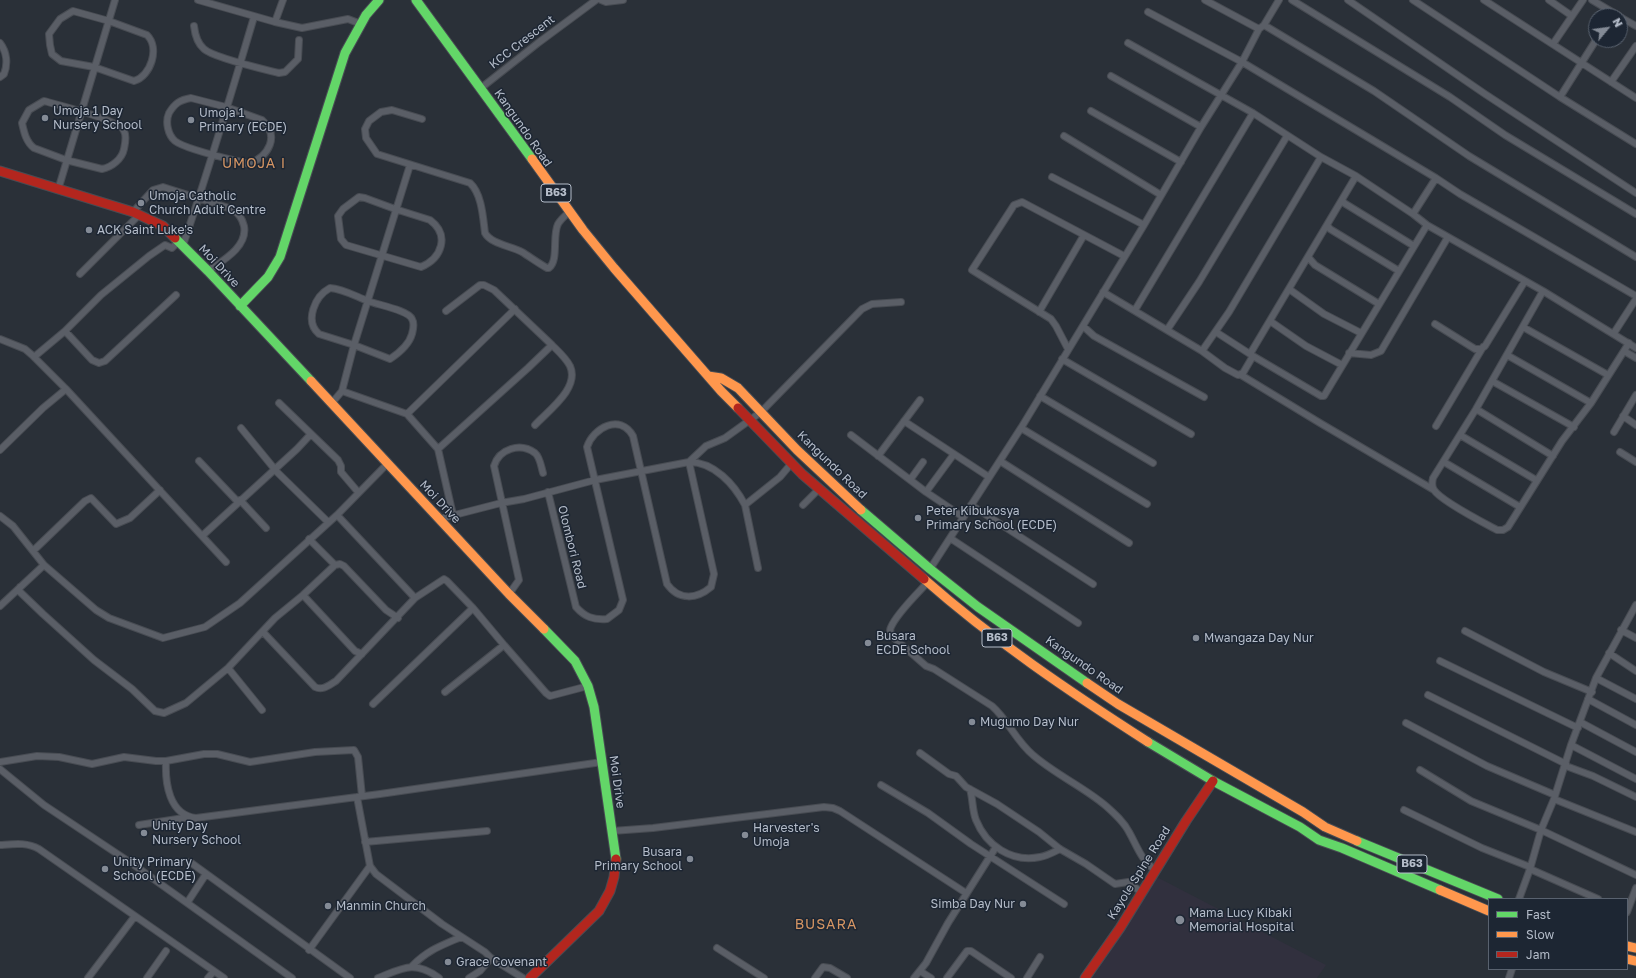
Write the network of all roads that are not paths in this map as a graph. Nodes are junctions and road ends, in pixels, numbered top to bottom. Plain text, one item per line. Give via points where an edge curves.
1 (115, 0) edge
2 (200, 0) edge
3 (283, 0) edge
4 (379, 0) edge
5 (416, 0) edge
6 (596, 0) edge
7 (601, 0) edge
8 (623, 0) edge
9 (1206, 0) edge
10 (1279, 0) edge
11 (1292, 0) edge
12 (1348, 0) edge
13 (1413, 0) edge
14 (1484, 0) edge
15 (1549, 0) edge
16 (1583, 0) edge
17 (1592, 0) edge
18 (1605, 8) edge
19 (1148, 12) dead end
20 (1572, 16) junction
21 (254, 17) junction
22 (109, 21) junction
23 (275, 22) junction
24 (360, 24) junction
25 (194, 26) dead end
26 (1262, 27) junction
27 (299, 40) dead end
28 (0, 43) edge
29 (1128, 43) dead end
30 (1553, 44) junction
31 (1636, 46) edge
32 (1591, 48) edge
33 (1242, 62) junction
34 (240, 63) junction
35 (1581, 63) junction
36 (94, 67) junction
37 (1111, 76) dead end
38 (0, 77) edge
39 (1611, 82) junction
40 (481, 88) junction
41 (1221, 95) junction
42 (1560, 98) junction
43 (1636, 98) edge
44 (226, 107) junction
45 (82, 111) junction
46 (1091, 112) dead end
47 (1253, 113) junction
48 (422, 119) dead end
49 (1201, 127) junction
50 (1064, 136) dead end
51 (1287, 136) junction
52 (1636, 144) edge
53 (213, 155) junction
54 (1321, 158) junction
55 (66, 160) junction
56 (1181, 162) junction
57 (410, 164) junction
58 (0, 171) edge
59 (1356, 176) junction
60 (1052, 177) dead end
61 (1436, 178) junction
62 (58, 190) junction
63 (1636, 193) edge
64 (1161, 195) junction
65 (199, 198) junction
66 (1342, 200) junction
67 (395, 209) junction
68 (569, 212) junction
69 (136, 213) junction
70 (1413, 214) junction
71 (1636, 214) edge
72 (1144, 225) junction
73 (1327, 225) junction
74 (1427, 225) junction
75 (1084, 235) junction
76 (1448, 237) junction
77 (181, 243) junction
78 (1414, 246) junction
79 (382, 255) junction
80 (1124, 256) junction
81 (1308, 257) junction
82 (1636, 257) edge
83 (208, 271) junction
84 (1399, 271) junction
85 (80, 274) dead end
86 (1526, 281) junction
87 (1289, 289) junction
88 (1543, 291) junction
89 (1103, 292) junction
90 (176, 295) dead end
91 (1636, 296) edge
92 (1636, 299) edge
93 (368, 301) junction
94 (901, 302) dead end
95 (1379, 304) junction
96 (240, 306) junction
97 (515, 309) junction
98 (1135, 310) junction
99 (446, 311) dead end
100 (1039, 312) junction
101 (1270, 321) junction
102 (1435, 324) dead end
103 (1083, 326) junction
104 (1524, 327) junction
105 (1167, 330) junction
106 (65, 331) junction
107 (1216, 332) junction
108 (1361, 333) junction
109 (1614, 333) junction
110 (0, 339) edge
111 (1629, 343) junction
112 (354, 345) junction
113 (552, 345) junction
114 (1483, 347) junction
115 (1636, 348) edge
116 (1068, 349) junction
117 (1202, 351) junction
118 (1624, 351) junction
119 (1349, 353) junction
120 (1252, 355) junction
121 (1507, 355) junction
122 (34, 358) junction
123 (1062, 358) junction
124 (1636, 358) edge
125 (1342, 365) junction
126 (1241, 375) junction
127 (1608, 375) junction
128 (708, 376) junction
129 (1492, 381) junction
130 (66, 389) junction
131 (342, 391) junction
132 (1636, 395) edge
133 (1040, 396) junction
134 (1204, 397) dead end
135 (920, 400) dead end
136 (279, 403) dead end
137 (1591, 403) junction
138 (331, 404) junction
139 (1476, 409) junction
140 (761, 412) junction
141 (407, 414) junction
142 (1623, 416) junction
143 (749, 421) junction
144 (904, 421) junction
145 (535, 425) dead end
146 (1636, 425) edge
147 (1436, 426) dead end
148 (1574, 427) junction
149 (241, 428) dead end
150 (1021, 428) junction
151 (1614, 432) dead end
152 (311, 434) junction
153 (1191, 434) dead end
154 (851, 435) dead end
155 (1460, 435) junction
156 (0, 450) edge
157 (438, 450) junction
158 (1620, 452) dead end
159 (954, 454) junction
160 (878, 456) junction
161 (1553, 456) junction
162 (198, 461) dead end
163 (1000, 461) junction
164 (689, 462) junction
165 (923, 462) dead end
166 (1444, 462) junction
167 (1636, 462) edge
168 (388, 463) junction
169 (1153, 463) dead end
170 (791, 464) junction
171 (276, 469) junction
172 (641, 471) junction
173 (543, 472) dead end
174 (989, 477) junction
175 (595, 480) junction
176 (910, 480) junction
177 (1536, 480) junction
178 (819, 489) junction
179 (160, 490) junction
180 (1434, 490) junction
181 (358, 492) junction
182 (548, 492) junction
183 (926, 492) junction
184 (239, 501) junction
185 (501, 503) junction
186 (1148, 504) dead end
187 (745, 505) junction
188 (803, 505) dead end
189 (971, 505) junction
190 (1520, 507) junction
191 (337, 515) junction
192 (453, 515) junction
193 (0, 516) edge
194 (963, 518) junction
195 (439, 519) junction
196 (328, 522) junction
197 (266, 528) dead end
198 (202, 536) junction
199 (950, 538) junction
200 (310, 539) junction
201 (1129, 543) dead end
202 (33, 551) junction
203 (226, 562) dead end
204 (44, 565) junction
205 (335, 565) junction
206 (758, 568) dead end
207 (930, 569) junction
208 (925, 581) junction
209 (1093, 584) dead end
210 (20, 586) junction
211 (509, 594) junction
212 (303, 595) junction
213 (416, 598) junction
214 (1636, 605) edge
215 (0, 606) edge
216 (473, 608) junction
217 (398, 618) junction
218 (1078, 623) dead end
219 (1621, 630) junction
220 (1465, 631) dead end
221 (263, 632) junction
222 (1636, 638) edge
223 (504, 645) junction
224 (1609, 653) junction
225 (362, 654) junction
226 (1440, 661) dead end
227 (228, 668) junction
228 (1636, 671) edge
229 (1596, 678) junction
230 (588, 686) junction
231 (445, 692) dead end
232 (1592, 692) junction
233 (1428, 695) dead end
234 (1588, 699) junction
235 (1636, 699) edge
236 (373, 704) dead end
237 (262, 710) dead end
238 (1406, 723) dead end
239 (1579, 725) junction
240 (1636, 725) edge
241 (1571, 745) junction
242 (1636, 752) edge
243 (920, 753) dead end
244 (166, 761) junction
245 (0, 762) edge
246 (602, 762) junction
247 (1566, 765) junction
248 (0, 769) edge
249 (1420, 770) dead end
250 (1636, 779) edge
251 (1214, 781) junction
252 (881, 785) dead end
253 (970, 789) junction
254 (360, 796) junction
255 (1555, 797) junction
256 (1636, 797) edge
257 (1404, 810) dead end
258 (190, 817) junction
259 (139, 825) dead end
260 (1542, 830) junction
261 (487, 831) dead end
262 (612, 831) junction
263 (1636, 832) edge
264 (365, 842) junction
265 (0, 845) edge
266 (996, 847) junction
267 (1060, 849) junction
268 (991, 856) junction
269 (190, 862) dead end
270 (370, 866) junction
271 (1530, 868) junction
272 (1155, 870) junction
273 (206, 874) junction
274 (1636, 875) edge
275 (1636, 888) edge
276 (1141, 892) junction
277 (966, 893) junction
278 (1496, 898) edge
279 (1519, 898) edge
280 (1596, 898) edge
281 (186, 903) junction
282 (1064, 904) dead end
283 (1628, 908) edge
284 (1488, 911) edge
285 (136, 916) junction
286 (460, 937) junction
287 (717, 948) dead end
288 (309, 950) junction
289 (166, 951) dead end
290 (1040, 957) dead end
291 (491, 958) junction
292 (412, 966) junction
293 (214, 971) junction
294 (920, 971) junction
295 (88, 978) edge
296 (147, 978) edge
297 (208, 978) edge
298 (224, 978) edge
299 (292, 978) edge
300 (350, 978) edge
301 (378, 978) edge
302 (439, 978) edge
303 (469, 978) edge
304 (523, 978) edge
305 (530, 978) edge
306 (764, 978) edge
307 (815, 978) edge
308 (847, 978) edge
309 (914, 978) edge
310 (931, 978) edge
311 (947, 978) edge
312 (1011, 978) edge
313 (1026, 978) edge
314 (1085, 978) edge

1 - 22 street
2 - 21 street
3 - 23 street
4 - 24 main road
5 - 40 main road, Kangundo Road / B63
6 - 40 street, KCC Crescent
7 - 8 street
9 - 26 street
10 - 26 street
11 - 71 street via 1450,97 1504,135
12 - 63 street
13 - 42 street
14 - 30 street
15 - 20 street
16 - 20 street
17 - 18 street
19 - 33 street
20 - 30 street
21 - 23 street
21 - 34 street
22 - 36 street
22 - 36 street via 73,11 60,19 49,34 52,54 61,61
22 - 36 street via 147,35 151,39 153,56 140,79 134,81
23 - 24 street via 302,28 348,19
24 - 96 main road via 344,53 280,257 268,277
25 - 34 street via 198,43 203,49
26 - 33 street
26 - 82 street via 1374,91 1469,156
27 - 34 street via 298,60 285,72 279,73
28 - 38 street via 4,47 7,65
29 - 41 street
30 - 35 street
31 - 39 street
32 - 35 street
33 - 41 street
33 - 61 street
34 - 44 street
35 - 39 street
35 - 42 street
36 - 45 street
37 - 49 street
39 - 43 street
40 - 68 main road, Kangundo Road / B63
41 - 47 street
41 - 49 street
42 - 52 street
44 - 53 street
44 - 53 street via 266,123 271,146 265,154 249,164
44 - 53 street via 191,98 181,99 174,105 167,118 168,130 176,142
45 - 55 street
45 - 55 street via 44,101 29,110 22,123 30,145
45 - 55 street via 120,126 126,142 123,155 102,169
46 - 56 street
47 - 51 street
47 - 98 street
48 - 57 street via 392,110 381,112 369,120 365,130 366,138 377,154
49 - 56 street
50 - 64 street
51 - 54 street
51 - 105 street
53 - 65 street
54 - 59 street
54 - 107 street
55 - 62 street
56 - 64 street
57 - 67 street
57 - 68 street via 470,183 475,188 487,237 547,268 554,262 556,229 560,220
58 - 62 main road, Moi Drive
59 - 66 street
59 - 70 street
60 - 72 street
61 - 70 street
61 - 91 street
62 - 69 main road, Moi Drive
64 - 72 street
65 - 69 street via 163,187 157,188 149,194
65 - 77 street
65 - 83 street via 238,213 244,230 240,245
66 - 73 street
66 - 78 street
67 - 79 street
67 - 79 street via 359,197 338,216 341,239 346,245
67 - 79 street via 434,223 440,234 442,248 437,257 421,267
68 - 128 main road, Kangundo Road / B63
69 - 77 main road, Moi Drive via 163,226
69 - 85 street
70 - 74 street
72 - 80 street
73 - 81 street
73 - 84 street
74 - 76 street
74 - 78 street
75 - 80 street
75 - 100 street
75 - 100 street via 1018,202 972,270
76 - 86 street
76 - 119 street via 1381,351 1371,355
77 - 83 main road, Moi Drive
77 - 106 street via 172,248 165,245 149,256 101,295
78 - 84 street
79 - 93 street
80 - 89 street
81 - 87 street
81 - 95 street via 1315,265
83 - 96 main road, Moi Drive
84 - 95 street
86 - 88 street
86 - 114 street
87 - 101 street
87 - 108 street via 1324,314
88 - 104 street
88 - 109 street
89 - 98 street
89 - 103 street
90 - 106 street via 101,363 92,360
92 - 109 street
93 - 112 street
93 - 112 street via 330,288 324,291 313,307 316,332
93 - 112 street via 410,316 414,325 410,340 390,359
94 - 140 street via 872,304 862,309
95 - 108 street
96 - 138 main road, Moi Drive
97 - 99 street via 494,290 480,285
97 - 113 street
97 - 141 street
98 - 105 street
100 - 116 street via 1054,321
101 - 120 street
101 - 125 street via 1306,346
102 - 114 street via 1475,349
103 - 116 street
103 - 134 street via 1094,336
104 - 121 street
104 - 127 street
105 - 117 street
106 - 122 street
107 - 117 street
107 - 120 street
108 - 119 street
109 - 111 street
110 - 122 street via 25,349
111 - 115 street
111 - 118 street
112 - 131 street
113 - 145 street via 570,366 572,380 569,389
113 - 157 street
114 - 147 street
116 - 123 street
117 - 126 street via 1225,368
118 - 124 street
118 - 127 street
119 - 125 street
120 - 125 street via 1323,396
120 - 126 street
121 - 129 street
121 - 137 street
122 - 130 street
123 - 133 street
123 - 153 street
126 - 180 street
127 - 137 street
128 - 140 main road, Kangundo Road / B63 via 721,378 738,388
128 - 143 main road, Kangundo Road / B63
129 - 139 street
129 - 148 street
130 - 156 street
130 - 179 street
131 - 138 street
131 - 141 street
132 - 142 street
133 - 150 street
133 - 169 street
135 - 144 street
136 - 152 street
137 - 148 street
138 - 168 main road, Moi Drive
139 - 155 street
139 - 161 street
140 - 143 street
140 - 207 main road, Kangundo Road / B63 via 860,509
141 - 157 street
142 - 146 street
142 - 151 street
143 - 164 street via 725,438 706,446
143 - 170 main road, Kangundo Road / B63
144 - 159 street
144 - 160 street
148 - 161 street
149 - 171 street
150 - 163 street
150 - 186 street
152 - 171 street
152 - 181 street via 338,460 341,472
154 - 160 street
155 - 166 street
155 - 177 street
157 - 192 street
158 - 167 street
159 - 174 street
159 - 183 street
160 - 176 street
161 - 177 street
162 - 184 street
163 - 174 street
163 - 201 street
164 - 172 street
164 - 172 street via 714,574 711,587 698,596 678,594 667,584
164 - 187 street via 706,465 716,471 734,489
165 - 176 street
166 - 180 street via 1433,478
166 - 190 street
168 - 181 street
168 - 195 main road, Moi Drive
170 - 178 main road, Kangundo Road / B63
170 - 187 street via 780,477
171 - 184 street
171 - 196 street
172 - 175 street
172 - 175 street via 629,430 617,424 610,424 590,439 587,447
173 - 185 street via 538,456 534,452 521,447 505,451 498,457 494,466
174 - 189 street
175 - 182 street
175 - 182 street, Olombori Road via 623,600 619,610 606,619 591,618 582,614 576,607
176 - 183 street
177 - 190 street
178 - 188 street
178 - 208 main road, Kangundo Road / B63
179 - 198 street
179 - 202 street via 130,518 116,524 92,498 85,501
180 - 190 street via 1449,502 1497,530 1508,528
181 - 191 street
182 - 185 street via 524,500
183 - 194 street
184 - 197 street
184 - 198 street
185 - 192 street
185 - 211 street via 519,580
187 - 206 street
189 - 194 street
189 - 209 street
191 - 196 street
191 - 213 street
192 - 195 street
193 - 202 street via 13,526
194 - 199 street
195 - 211 main road, Moi Drive
196 - 200 street
198 - 203 street
199 - 207 street
199 - 218 street
200 - 204 street via 240,603 205,627 163,638 109,618 96,610
200 - 205 street
202 - 204 street
204 - 210 street
205 - 212 street
205 - 217 street via 344,566 386,610
207 - 208 street
207 - 278 main road, Kangundo Road / B63 via 978,607 1090,685 1157,728 1325,827
208 - 251 main road, Kangundo Road / B63 via 979,626 1081,699
208 - 272 street via 890,628 894,638 926,666 1000,712 1016,737 1034,756 1106,806 1128,830 1142,858
210 - 215 street
210 - 227 street via 19,591 43,614 155,711 164,713 186,703
211 - 230 main road, Moi Drive via 566,651
212 - 221 street via 275,618
212 - 225 street via 355,651
213 - 216 street via 444,579
213 - 217 street
214 - 219 street
216 - 223 street
216 - 236 street
217 - 225 street
219 - 222 street
219 - 224 street
220 - 232 street via 1544,672
221 - 225 street via 319,689 336,681
221 - 227 street
223 - 230 street via 550,696
223 - 231 street
224 - 228 street
224 - 229 street
226 - 239 street
227 - 237 street
229 - 232 street
229 - 235 street
230 - 246 main road, Moi Drive via 594,707
232 - 234 street
233 - 247 street
234 - 239 street
234 - 240 street
238 - 255 street via 1487,766
239 - 241 street
239 - 242 street
241 - 247 street
241 - 250 street
243 - 253 street via 949,774 956,776
244 - 245 street via 124,757 92,764 59,757 38,756
244 - 254 street via 217,754 250,762 315,752 354,750 358,757
244 - 258 street via 170,796
246 - 254 street
246 - 262 main road, Moi Drive
247 - 255 street
247 - 256 street
248 - 281 street via 44,805
249 - 260 street via 1471,801
251 - 272 main road, Kayole Spine Road
251 - 284 main road, Kangundo Road / B63 via 1300,827 1319,840
252 - 268 street
253 - 266 street via 976,820 988,841
253 - 267 street via 998,804
254 - 258 street
254 - 264 street
255 - 260 street
255 - 263 street
257 - 271 street
258 - 259 street
260 - 271 street
260 - 274 street
261 - 264 street
262 - 277 street via 833,808
262 - 305 main road, Moi Drive via 616,863 614,877 604,903 599,911
264 - 270 street
265 - 285 street via 32,845 59,861
266 - 267 street via 1006,854 1024,858 1040,857
266 - 268 street
267 - 276 street via 1115,884 1128,882
268 - 277 street
268 - 282 street
269 - 273 street
270 - 286 street via 376,874
270 - 288 street
271 - 279 street
271 - 280 street
272 - 276 main road, Kayole Spine Road
273 - 281 street
273 - 288 street
275 - 283 street
276 - 314 main road, Kayole Spine Road via 1120,928
277 - 294 street
281 - 299 street
285 - 293 street
285 - 295 street
286 - 291 street
286 - 292 street via 432,949
287 - 306 street
288 - 300 street
289 - 296 street
290 - 313 street
291 - 303 street via 480,971
291 - 304 street
292 - 301 street
292 - 302 street via 424,969
293 - 297 street
293 - 298 street
294 - 309 street
294 - 310 street
307 - 308 street via 823,967 830,968
311 - 312 street via 967,951 972,951

